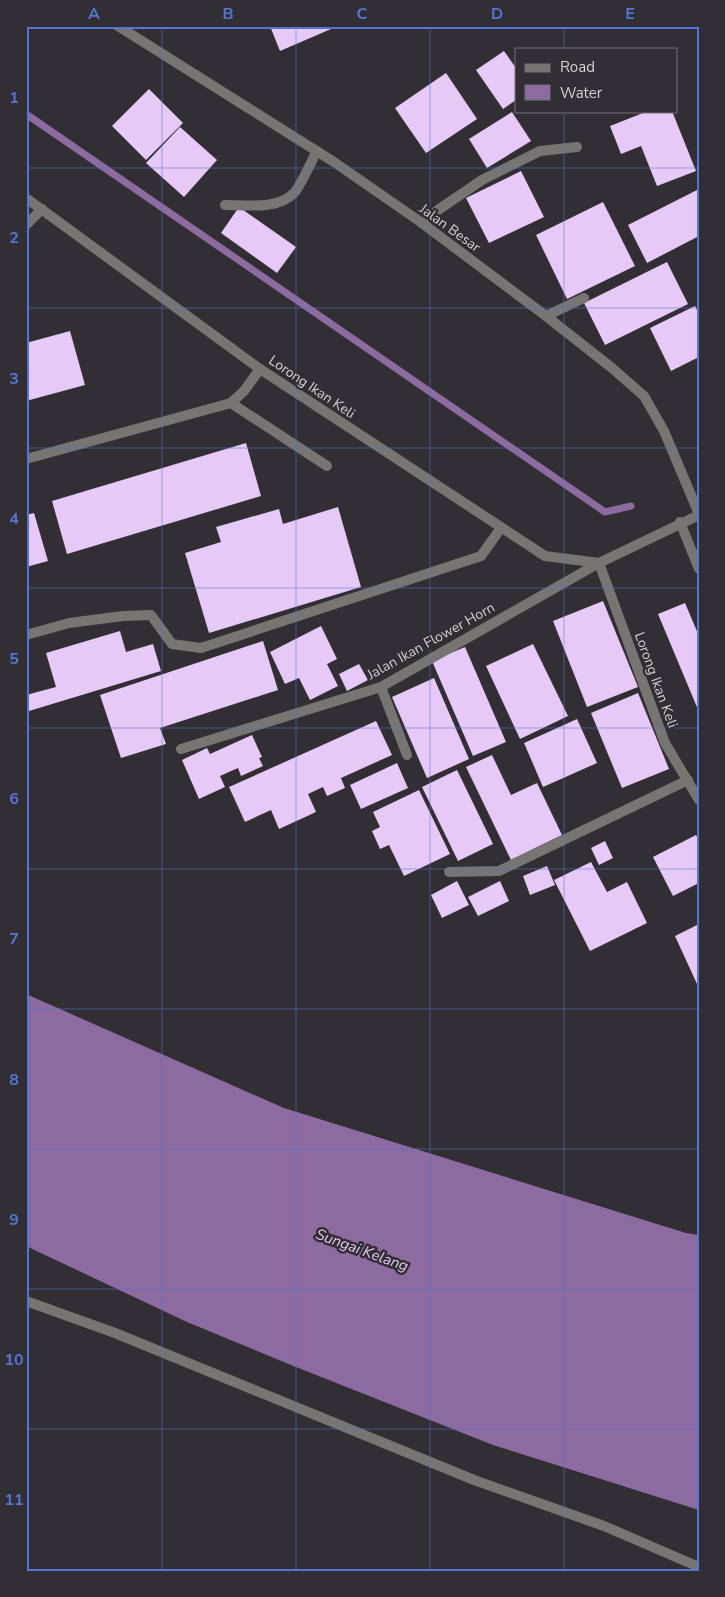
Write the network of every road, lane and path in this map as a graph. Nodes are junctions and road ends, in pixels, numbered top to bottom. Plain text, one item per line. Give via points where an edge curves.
1 (118, 26) edge
2 (577, 147) dead end
3 (317, 151) junction
4 (26, 198) edge
5 (225, 205) dead end
6 (42, 209) junction
7 (422, 223) junction
8 (26, 225) edge
9 (584, 298) dead end
10 (546, 316) junction
11 (260, 369) junction
12 (232, 403) junction
13 (26, 459) edge
14 (327, 466) dead end
15 (699, 514) edge
16 (680, 522) junction
17 (501, 528) junction
18 (599, 563) junction
19 (699, 569) edge
20 (26, 635) edge
21 (381, 687) junction
22 (181, 749) dead end
23 (407, 755) dead end
24 (688, 780) junction
25 (699, 800) edge
26 (449, 872) dead end
27 (26, 1301) edge
28 (699, 1568) edge

1 - 3 street, Jalan Besar
2 - 7 street via 540,152 482,180
3 - 5 street via 294,193 280,202
3 - 7 street, Jalan Besar
4 - 6 street, Lorong Ikan Keli
6 - 8 street
6 - 11 street, Lorong Ikan Keli
7 - 10 street, Jalan Besar
9 - 10 street
10 - 15 street, Jalan Besar via 644,396 664,431
11 - 12 street
11 - 17 street, Lorong Ikan Keli
12 - 13 street
12 - 14 street
15 - 16 street
16 - 18 street
16 - 19 street
17 - 18 street, Lorong Ikan Keli via 545,556
17 - 20 street via 481,556 201,648 172,644 151,615 69,623
18 - 21 street, Jalan Ikan Flower Horn
18 - 24 street, Lorong Ikan Keli via 665,743
21 - 22 street, Jalan Ikan Flower Horn
21 - 23 street
24 - 25 street, Lorong Ikan Keli
24 - 26 street via 499,871
27 - 28 street via 115,1333 474,1480 604,1526

